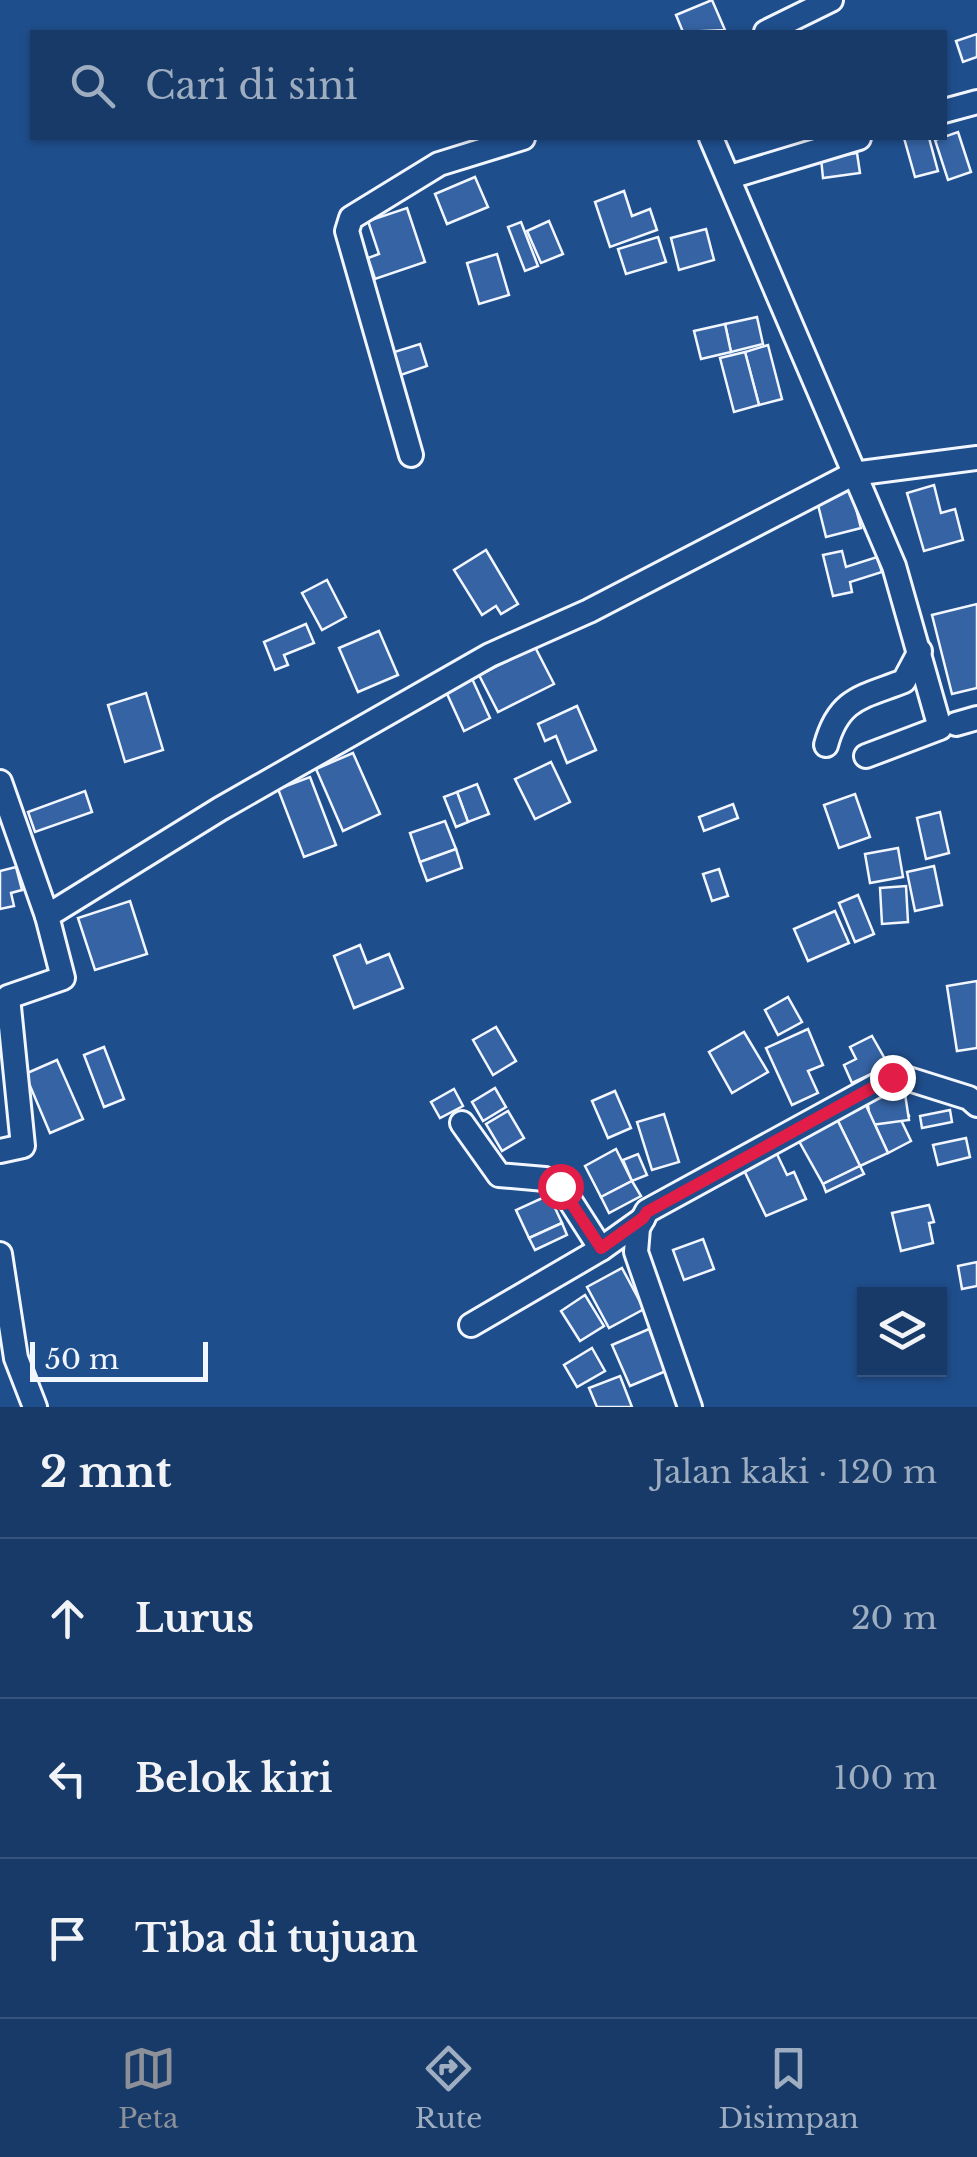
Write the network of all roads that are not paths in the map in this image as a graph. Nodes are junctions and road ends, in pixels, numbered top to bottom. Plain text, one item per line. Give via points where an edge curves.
1 (831, 0) edge
2 (770, 30) edge
3 (977, 102) edge
4 (947, 111) edge
5 (517, 140) edge
6 (712, 140) edge
7 (852, 140) edge
8 (730, 177) junction
9 (412, 455) dead end
10 (977, 458) edge
11 (852, 474) junction
12 (920, 652) junction
13 (826, 745) dead end
14 (866, 756) dead end
15 (0, 782) edge
16 (46, 916) junction
17 (977, 1104) edge
18 (462, 1123) dead end
19 (0, 1152) edge
20 (643, 1218) junction
21 (601, 1248) junction
22 (0, 1254) edge
23 (471, 1325) dead end
24 (34, 1407) edge
25 (690, 1407) edge

1 - 2 street
3 - 4 street
5 - 9 street via 439,164 351,218 348,231
6 - 8 street
7 - 8 street
8 - 11 street
10 - 11 street
11 - 12 street via 894,566
11 - 16 street via 589,612 490,655
12 - 13 street via 904,682 854,698 832,724
12 - 14 street via 940,728
15 - 16 street
16 - 19 street via 64,978 8,997 23,1146
17 - 20 street via 892,1077
18 - 21 street via 499,1175 545,1178 565,1190
20 - 21 street
20 - 25 street via 636,1252
21 - 23 street
22 - 24 street via 16,1358

